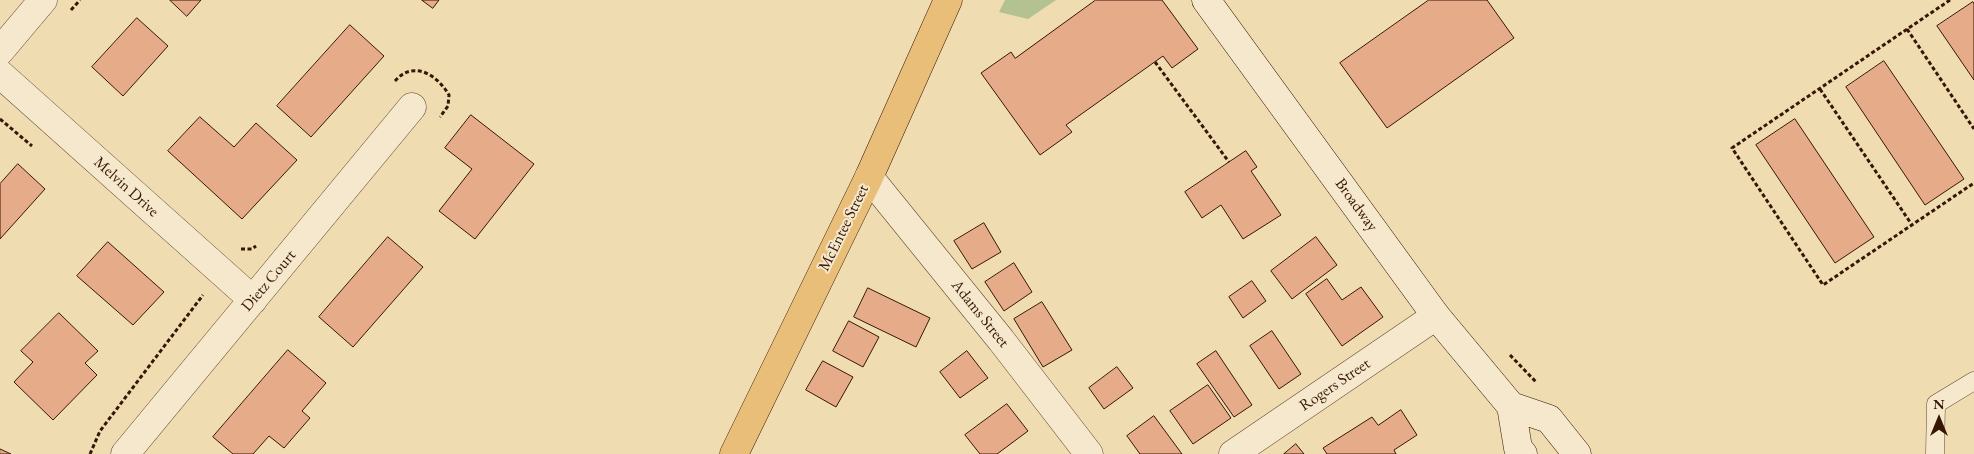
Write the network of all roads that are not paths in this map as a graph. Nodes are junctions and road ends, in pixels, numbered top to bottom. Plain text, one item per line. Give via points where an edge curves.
1 (43, 0) edge
2 (948, 0) edge
3 (1206, 0) edge
4 (0, 51) edge
5 (0, 74) edge
6 (412, 107) dead end
7 (869, 176) junction
8 (253, 300) junction
9 (1436, 316) junction
10 (1974, 381) edge
11 (1511, 406) junction
12 (125, 454) edge
13 (734, 454) edge
14 (1089, 454) edge
15 (1233, 454) edge
16 (1523, 454) edge
17 (1578, 454) edge
18 (1935, 454) edge

1 - 4 street
2 - 7 highway, McEntee Street
3 - 9 street, Broadway
5 - 8 street, Melvin Drive
6 - 8 street, Dietz Court
7 - 13 highway, McEntee Street
7 - 14 street, Adams Street
8 - 12 street, Dietz Court
9 - 11 street, Broadway
9 - 15 street, Rogers Street
10 - 18 lane via 1936,404
11 - 16 street via 1518,448
11 - 17 street via 1549,419

